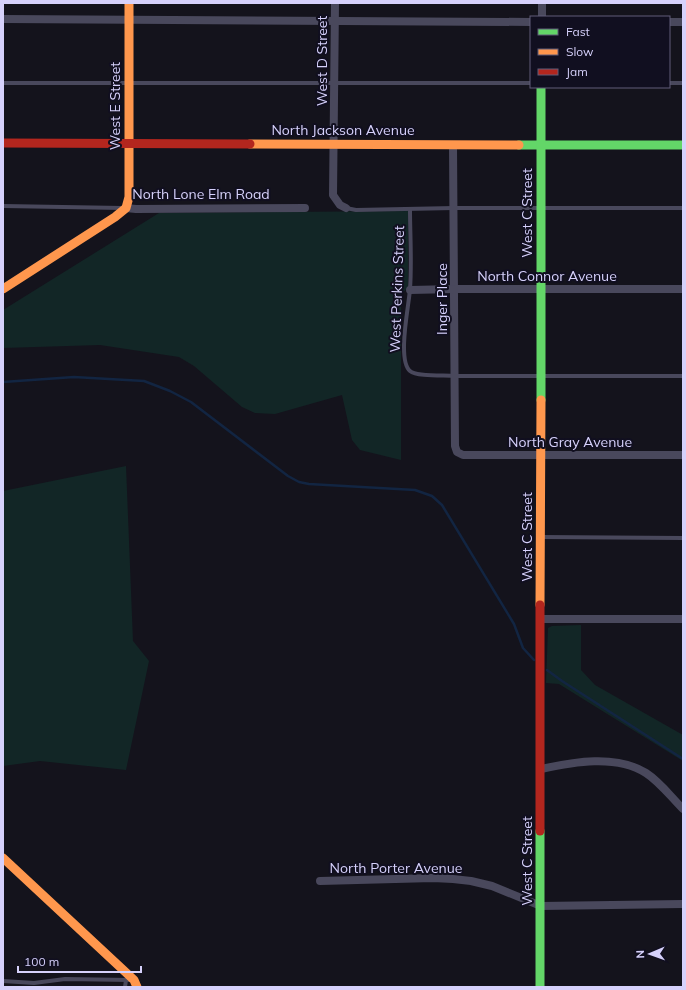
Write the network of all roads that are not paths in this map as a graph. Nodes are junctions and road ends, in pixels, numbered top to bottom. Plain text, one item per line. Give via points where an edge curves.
1 (129, 3) edge
2 (335, 3) edge
3 (542, 3) edge
4 (542, 16) edge
5 (3, 19) edge
6 (129, 21) junction
7 (335, 21) junction
8 (530, 22) edge
9 (670, 22) edge
10 (683, 22) edge
11 (3, 83) edge
12 (334, 83) junction
13 (530, 83) edge
14 (670, 83) edge
15 (683, 83) edge
16 (129, 84) junction
17 (541, 88) edge
18 (3, 143) edge
19 (129, 143) junction
20 (334, 144) junction
21 (453, 144) junction
22 (541, 145) junction
23 (683, 145) edge
24 (3, 206) edge
25 (126, 208) junction
26 (305, 208) dead end
27 (346, 208) joint
28 (410, 208) junction
29 (454, 208) junction
30 (541, 208) junction
31 (683, 208) edge
32 (3, 289) edge
33 (455, 289) junction
34 (541, 289) junction
35 (683, 289) edge
36 (410, 290) junction
37 (455, 376) junction
38 (541, 376) junction
39 (683, 376) edge
40 (457, 452) joint
41 (683, 454) edge
42 (541, 455) junction
43 (541, 537) junction
44 (683, 538) edge
45 (541, 619) junction
46 (683, 619) edge
47 (541, 769) junction
48 (683, 809) edge
49 (3, 858) edge
50 (320, 881) dead end
51 (683, 904) edge
52 (541, 906) junction
53 (3, 981) edge
54 (132, 982) edge
55 (125, 987) edge
56 (540, 987) edge

1 - 6 street, West E Street
2 - 7 street, West D Street
3 - 4 street
5 - 6 street
6 - 7 street
6 - 16 street, West E Street
7 - 8 street
7 - 12 street, West D Street
9 - 10 street
11 - 16 lane
12 - 13 lane
12 - 16 lane
12 - 20 street, West D Street
14 - 15 lane
16 - 19 street, West E Street
17 - 22 street, West C Street
18 - 19 street, North Jackson Avenue
19 - 20 street, North Jackson Avenue
19 - 25 street, West E Street via 129,197
20 - 21 street, North Jackson Avenue
20 - 27 street, West D Street via 333,195 340,205
21 - 22 street, North Jackson Avenue
21 - 29 street, Inger Place
22 - 23 street, North Jackson Avenue
22 - 30 street, West C Street
24 - 25 lane
25 - 26 street, North Lone Elm Road
25 - 32 street, North Lone Elm Road
27 - 28 lane
28 - 29 lane
28 - 36 lane, West Perkins Street
29 - 30 lane
29 - 33 street, Inger Place
30 - 31 lane
30 - 34 street, West C Street
33 - 34 street, North Connor Avenue
33 - 36 street, North Connor Avenue
33 - 37 street, Inger Place
34 - 35 street, North Connor Avenue
34 - 38 street, West C Street
36 - 37 lane, West Perkins Street via 405,326 407,368 415,373
37 - 38 lane
37 - 40 street, Inger Place
38 - 39 lane
38 - 42 street, West C Street
40 - 42 street, North Gray Avenue via 464,455
41 - 42 street, North Gray Avenue
42 - 43 street, West C Street
43 - 44 lane
43 - 45 street, West C Street
45 - 46 street
45 - 47 street, West C Street
47 - 48 street via 575,762 608,762 624,765 652,777
47 - 52 street, West C Street
49 - 54 street
50 - 52 street, North Porter Avenue via 433,878 471,881 492,886
51 - 52 street, North Porter Avenue
52 - 56 street, West C Street
53 - 54 lane via 65,979
54 - 55 lane

